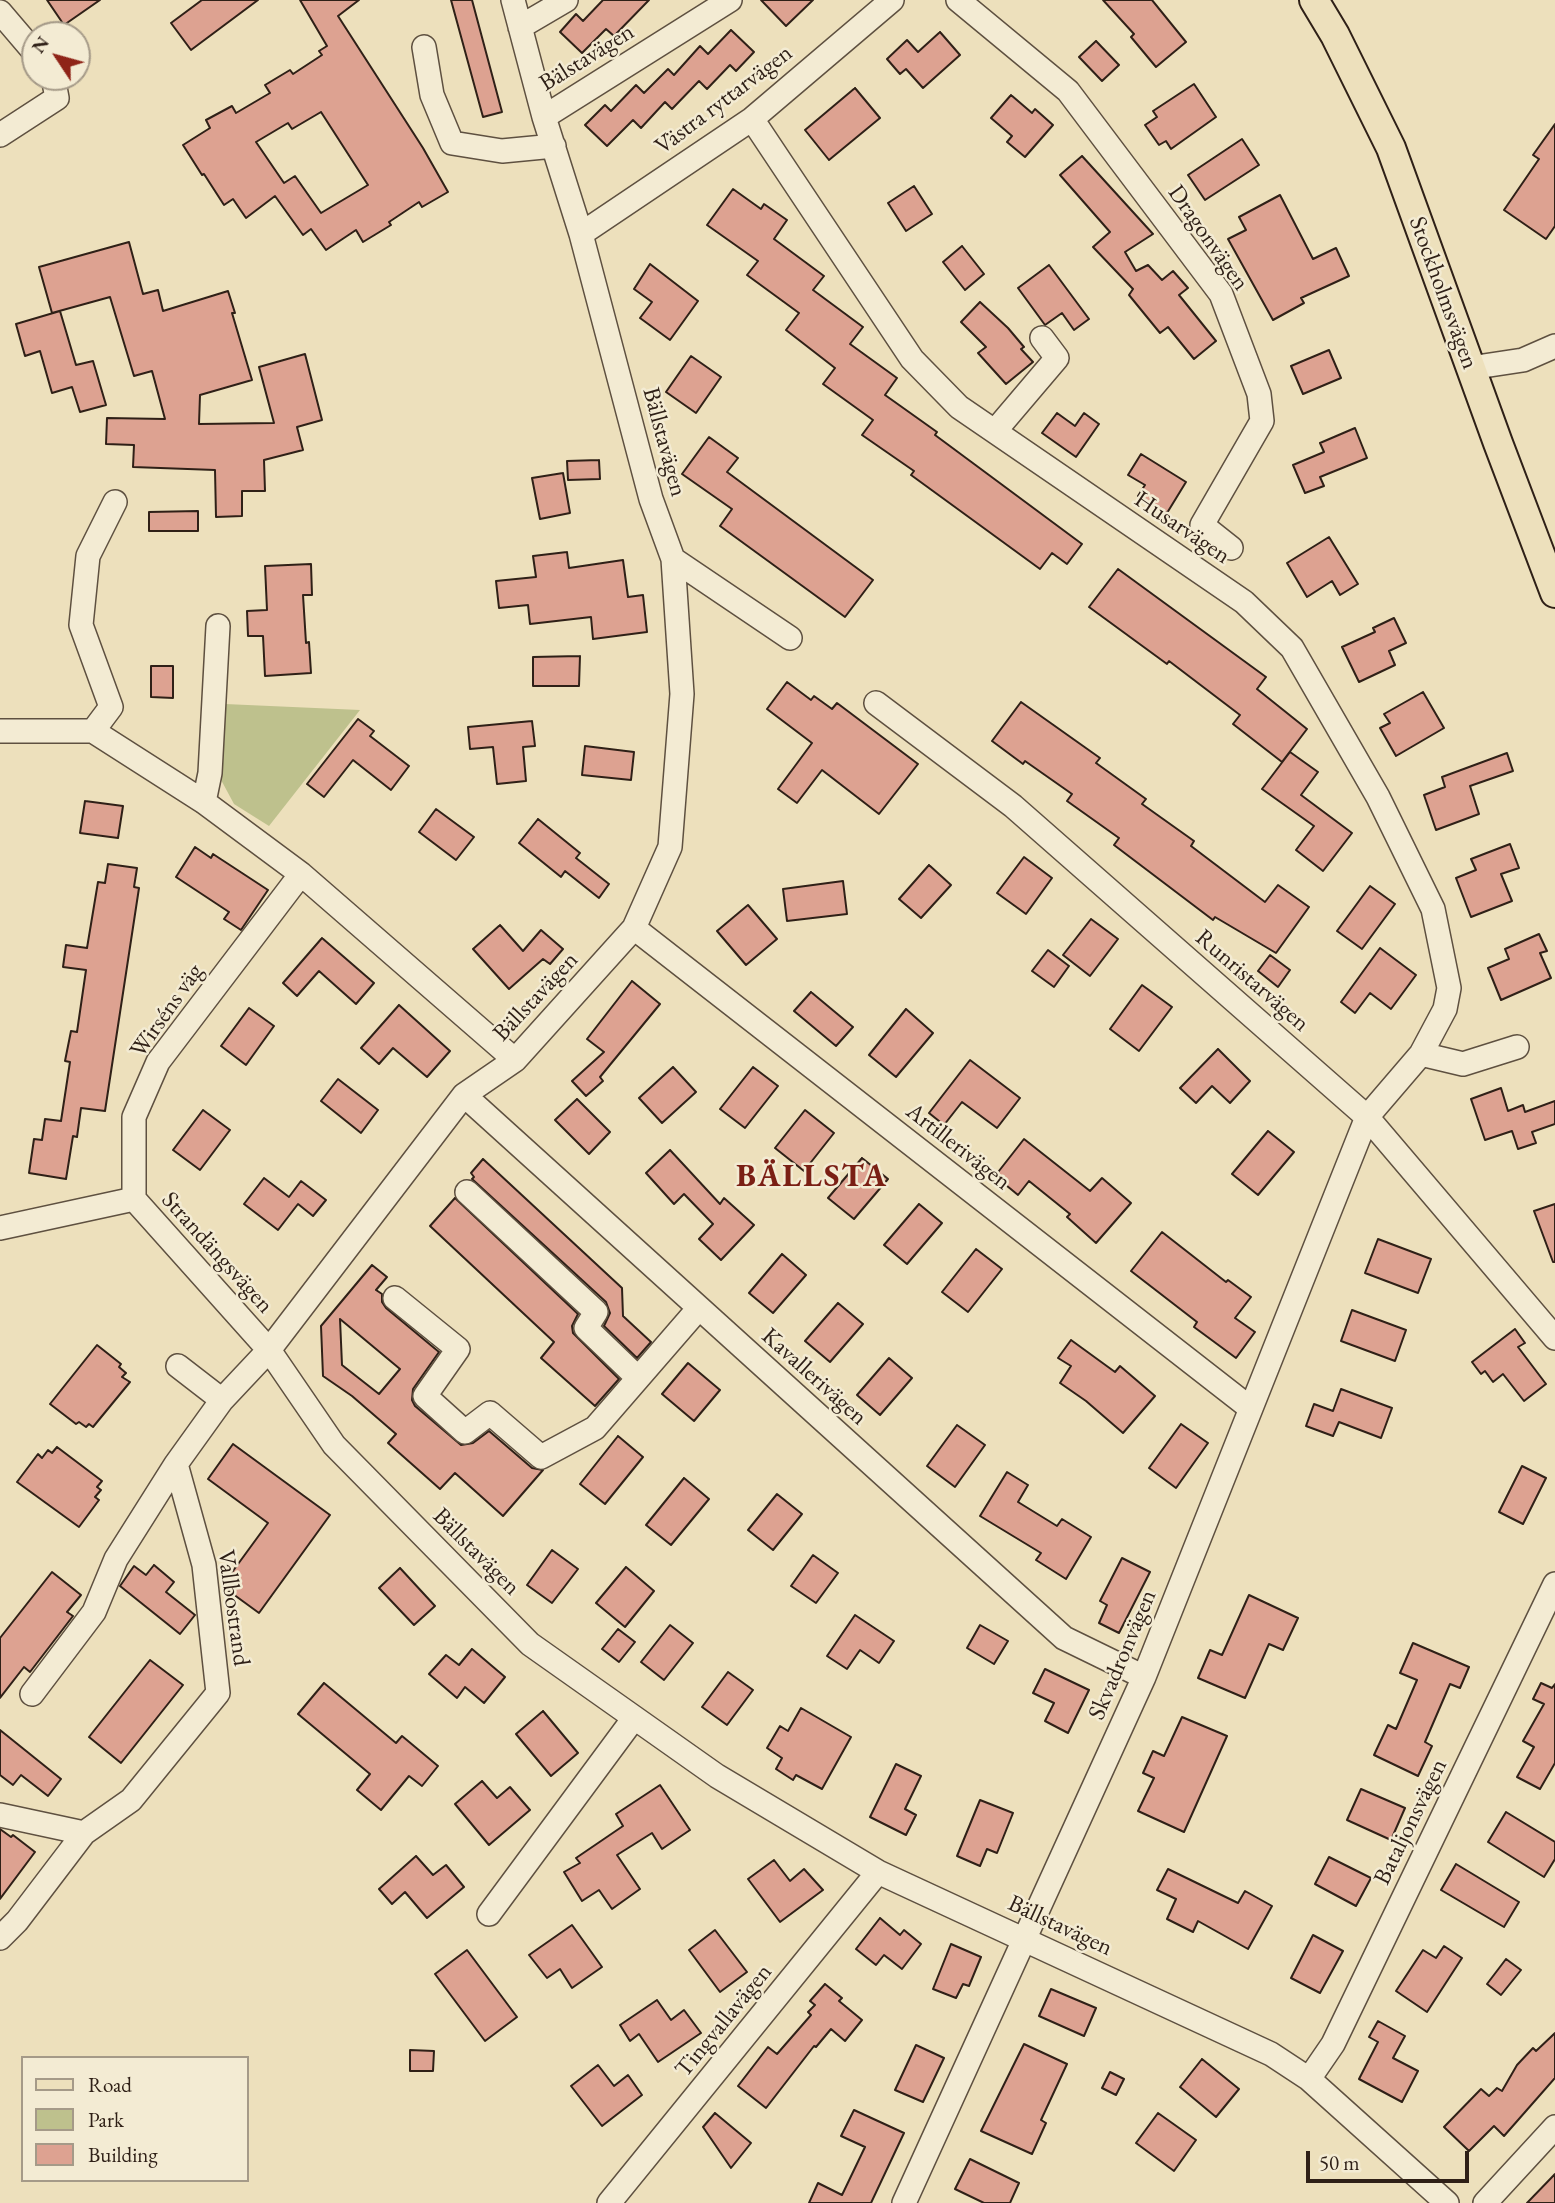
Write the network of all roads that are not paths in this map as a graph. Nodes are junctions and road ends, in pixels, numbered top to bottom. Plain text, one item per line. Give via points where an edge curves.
1 (513, 0) edge
2 (566, 0) edge
3 (730, 0) edge
4 (892, 0) edge
5 (958, 0) edge
6 (1314, 0) edge
7 (0, 12) edge
8 (520, 27) junction
9 (21, 37) edge
10 (424, 47) dead end
11 (56, 91) edge
12 (544, 117) junction
13 (752, 118) junction
14 (0, 135) edge
15 (554, 146) junction
16 (581, 233) junction
17 (1042, 338) dead end
18 (1555, 346) edge
19 (1470, 368) junction
20 (995, 431) junction
21 (115, 502) dead end
22 (1231, 548) dead end
23 (673, 559) junction
24 (1555, 593) edge
25 (218, 626) dead end
26 (790, 638) dead end
27 (876, 704) dead end
28 (0, 731) edge
29 (93, 731) junction
30 (204, 802) junction
31 (300, 874) junction
32 (634, 929) junction
33 (1517, 1047) dead end
34 (1421, 1055) junction
35 (515, 1060) junction
36 (464, 1095) junction
37 (1367, 1117) junction
38 (467, 1192) dead end
39 (134, 1199) junction
40 (0, 1228) edge
41 (395, 1298) dead end
42 (699, 1308) junction
43 (1555, 1338) edge
44 (269, 1350) junction
45 (178, 1366) dead end
46 (638, 1378) junction
47 (222, 1400) junction
48 (1251, 1408) junction
49 (176, 1464) junction
50 (1555, 1584) edge
51 (1144, 1677) junction
52 (32, 1694) dead end
53 (634, 1718) junction
54 (0, 1815) edge
55 (84, 1833) junction
56 (878, 1872) junction
57 (489, 1914) dead end
58 (0, 1938) edge
59 (1026, 1939) junction
60 (1308, 2079) junction
61 (1555, 2127) edge
62 (609, 2203) edge
63 (904, 2203) edge
64 (1447, 2203) edge
65 (1485, 2203) edge

1 - 8 street, Bällstavägen
2 - 8 street
3 - 12 street, Bälstavägen
4 - 13 street, Västra ryttarvägen
5 - 22 street, Dragonvägen via 1068,91 1221,294 1259,394 1262,421 1202,526
6 - 19 main road, Stockholmsvägen via 1391,148
7 - 9 street
8 - 12 street, Bällstavägen
10 - 15 street via 432,95 452,143 502,150
11 - 14 street via 57,98
12 - 15 street, Bällstavägen
13 - 16 street, Västra ryttarvägen
13 - 20 street, Husarvägen via 912,359 959,407
15 - 16 street, Bällstavägen
16 - 23 street, Bällstavägen via 651,499
17 - 20 street via 1057,358
18 - 19 street via 1523,360
19 - 24 main road, Stockholmsvägen
20 - 34 street, Husarvägen via 1244,602 1292,649 1378,797 1433,909 1449,988 1445,1009
21 - 29 street via 88,556 81,625 111,707
23 - 26 street
23 - 32 street, Bällstavägen via 682,694 670,847
25 - 30 street via 210,773
27 - 37 street, Runristarvägen via 1013,806
28 - 29 street
29 - 30 street
30 - 31 street
31 - 35 street
31 - 39 street, Wirséns väg via 158,1062 134,1117
32 - 35 street, Bällstavägen
32 - 48 street, Artillerivägen
33 - 34 street via 1463,1064
34 - 37 street, Husarvägen
35 - 36 street, Bällstavägen
36 - 42 street, Kavallerivägen
36 - 44 street, Bällstavägen
37 - 43 street, Runristarvägen
37 - 48 street, Skvadronvägen
38 - 46 street via 596,1312 586,1328
39 - 40 street, Strandängsvägen
39 - 44 street, Strandängsvägen
41 - 46 street via 458,1349 425,1396 466,1432 490,1413 541,1457 595,1428
42 - 46 street
42 - 51 street, Kavallerivägen via 1064,1638
44 - 47 street
44 - 53 street, Bällstavägen via 334,1445 521,1635
45 - 47 street
47 - 49 street
48 - 51 street, Skvadronvägen
49 - 52 street via 116,1559 94,1612
49 - 55 street, Vallbostrand via 204,1565 218,1693 131,1800
50 - 60 street, Bataljonsvägen via 1333,2044
51 - 59 street, Skvadronvägen
53 - 56 street, Bällstavägen via 717,1776
53 - 57 street
54 - 55 street
55 - 58 street, Vallbostrand
56 - 59 street, Bällstavägen
56 - 62 street, Tingvallavägen
59 - 60 street, Bällstavägen via 1271,2054
59 - 63 street, Skvadronvägen
60 - 64 street, Bällstavägen
61 - 65 street

